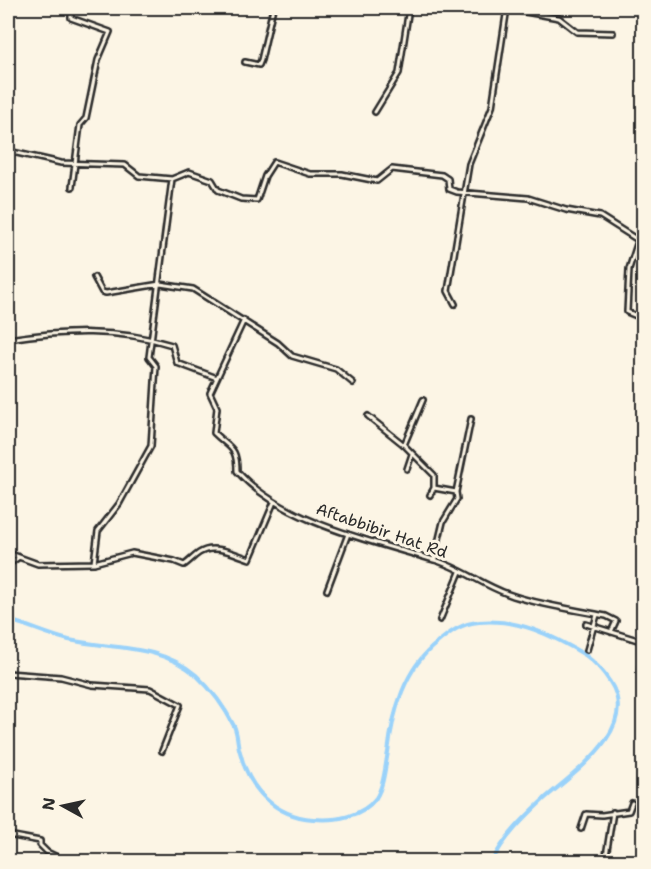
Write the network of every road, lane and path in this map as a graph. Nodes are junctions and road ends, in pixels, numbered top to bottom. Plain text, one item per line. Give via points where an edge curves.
1 (71, 8) edge
2 (273, 8) edge
3 (409, 8) edge
4 (505, 8) edge
5 (613, 33) dead end
6 (245, 62) dead end
7 (375, 112) dead end
8 (8, 152) edge
9 (75, 164) junction
10 (172, 179) junction
11 (72, 187) dead end
12 (465, 194) junction
13 (638, 241) junction
14 (644, 244) edge
15 (94, 277) dead end
16 (160, 284) junction
17 (455, 304) dead end
18 (644, 319) edge
19 (244, 320) junction
20 (8, 339) edge
21 (153, 339) junction
22 (218, 379) junction
23 (353, 383) dead end
24 (423, 400) dead end
25 (368, 416) dead end
26 (471, 419) dead end
27 (404, 445) junction
28 (412, 454) junction
29 (407, 469) dead end
30 (434, 488) junction
31 (456, 492) junction
32 (430, 495) dead end
33 (274, 502) junction
34 (348, 534) junction
35 (8, 553) edge
36 (19, 557) junction
37 (434, 560) junction
38 (94, 563) junction
39 (8, 565) edge
40 (460, 572) junction
41 (327, 590) dead end
42 (597, 614) junction
43 (440, 620) dead end
44 (586, 624) dead end
45 (594, 627) junction
46 (611, 632) junction
47 (644, 642) edge
48 (587, 650) dead end
49 (640, 664) dead end
50 (640, 669) dead end
51 (8, 672) edge
52 (162, 751) dead end
53 (632, 803) dead end
54 (613, 812) junction
55 (581, 829) dead end
56 (8, 835) edge
57 (68, 861) edge
58 (605, 861) edge

1 - 9 street via 69,17 110,32 98,60 86,118 80,125
2 - 6 street via 259,65
3 - 7 street via 399,73
4 - 5 street via 559,18 577,32
4 - 12 street via 492,106 472,155
8 - 9 street
9 - 10 street via 125,165 139,176
9 - 11 street
10 - 12 street via 189,172 204,175 218,190 256,200 274,162 310,174 342,174 377,181 392,169 442,175 448,179 450,190
10 - 16 street
12 - 13 street via 528,198 600,216
12 - 17 street via 448,291
13 - 14 street
13 - 18 street via 629,269 627,312
15 - 16 street via 106,293
16 - 19 street via 198,291
16 - 21 street
19 - 22 street
19 - 23 street via 292,356 336,369
20 - 21 street via 63,331
21 - 22 street via 172,345 177,363
21 - 38 street via 149,357 156,366 152,441 134,479 98,531
22 - 33 street, Aftabbibir Hat Rd via 210,393 217,406 214,433 233,448 239,460 237,471
24 - 27 street
25 - 27 street
26 - 31 street
27 - 28 street
28 - 29 street
28 - 30 street via 434,475
30 - 31 street
30 - 32 street
31 - 37 street via 457,499 444,522
33 - 34 street, Aftabbibir Hat Rd
33 - 38 street via 250,559 209,549 185,565 132,553
34 - 37 street, Aftabbibir Hat Rd
34 - 41 street
35 - 36 street
36 - 38 street via 38,564
36 - 39 street
37 - 40 street, Aftabbibir Hat Rd
40 - 42 street, Aftabbibir Hat Rd via 511,595
40 - 43 street
42 - 45 street
42 - 46 street via 616,621
44 - 45 street
45 - 46 street
45 - 48 street
46 - 47 street
49 - 50 street
51 - 52 street via 160,693 180,705
53 - 54 street via 630,811
54 - 55 street via 586,814
54 - 58 street
56 - 57 street via 40,841 47,852

